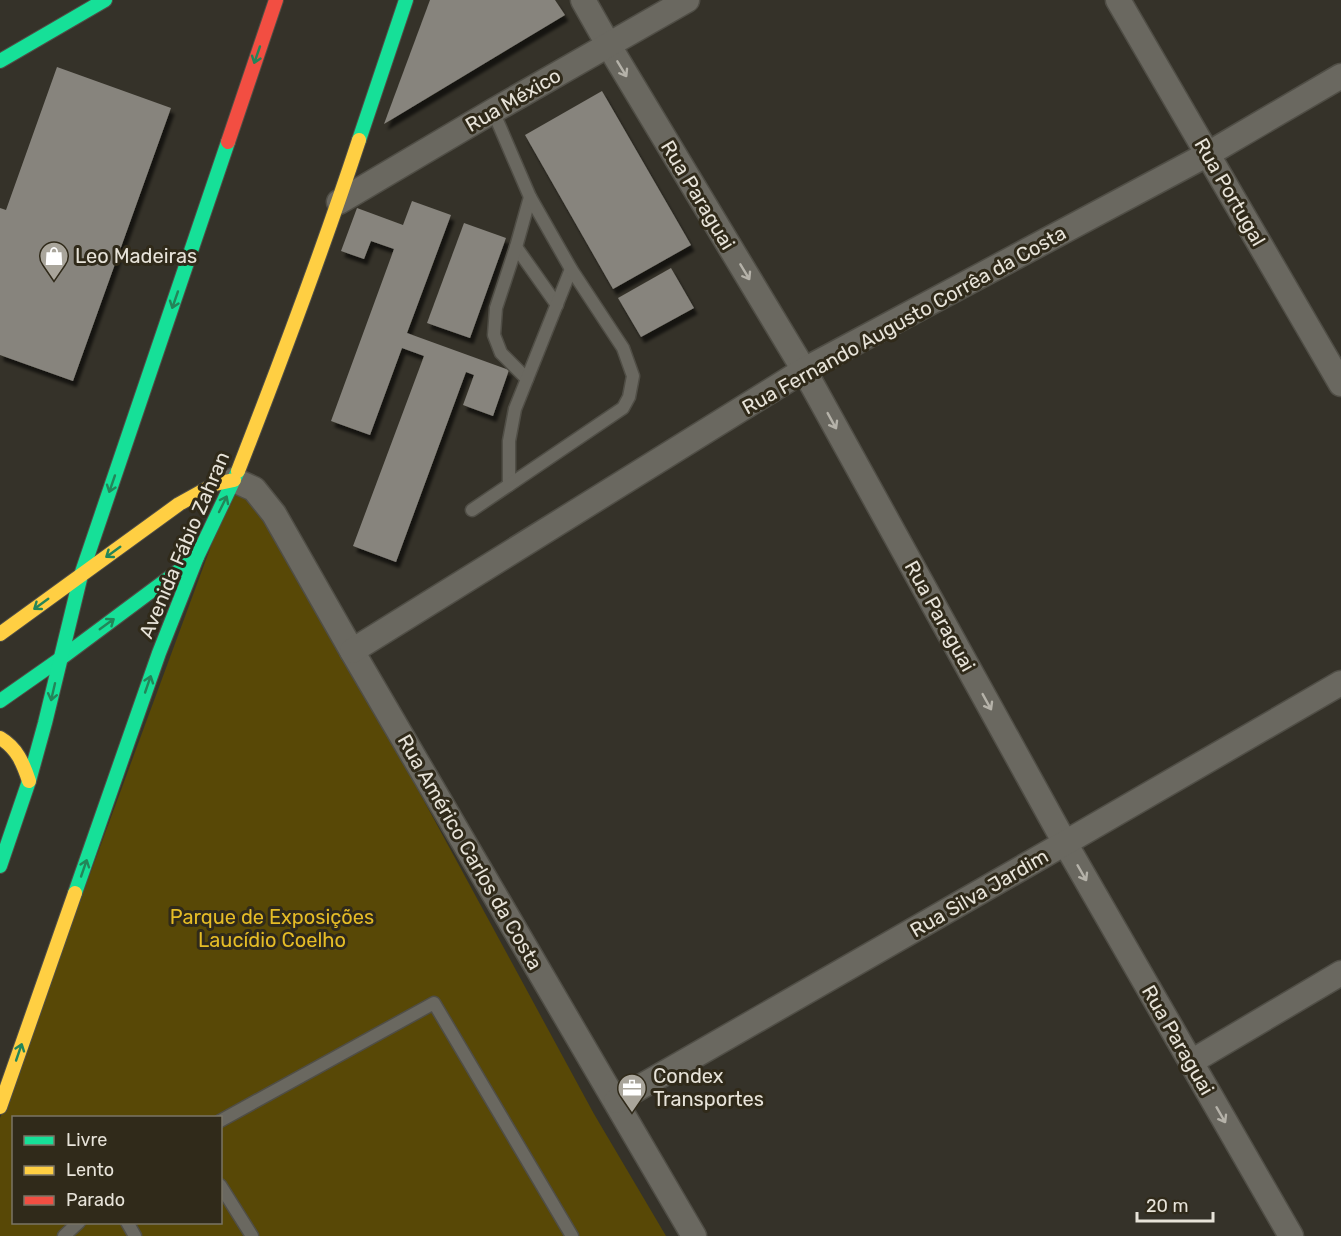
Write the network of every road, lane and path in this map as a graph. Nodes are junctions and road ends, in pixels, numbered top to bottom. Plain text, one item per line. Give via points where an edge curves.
1 (105, 0) edge
2 (276, 0) edge
3 (406, 0) edge
4 (583, 0) edge
5 (687, 0) edge
6 (1119, 0) edge
7 (609, 46) junction
8 (0, 61) edge
9 (1341, 76) edge
10 (493, 111) junction
11 (1208, 154) junction
12 (530, 197) junction
13 (339, 202) junction
14 (516, 247) junction
15 (571, 269) junction
16 (557, 305) junction
17 (804, 370) junction
18 (527, 379) junction
19 (1341, 384) edge
20 (234, 480) junction
21 (509, 485) junction
22 (472, 510) dead end
23 (197, 557) junction
24 (81, 575) junction
25 (0, 633) edge
26 (352, 651) junction
27 (60, 659) junction
28 (1341, 683) edge
29 (0, 701) edge
30 (0, 738) edge
31 (29, 782) junction
32 (1065, 843) junction
33 (0, 866) edge
34 (1341, 973) edge
35 (1191, 1062) junction
36 (615, 1101) junction
37 (0, 1107) edge
38 (222, 1120) edge
39 (222, 1188) edge
40 (77, 1224) edge
41 (64, 1236) edge
42 (252, 1236) edge
43 (572, 1236) edge
44 (694, 1236) edge
45 (1291, 1236) edge

1 - 8 main road
2 -> 24 main road
3 - 13 main road, Avenida Fábio Zahran
4 - 7 street, Rua Paraguai
5 - 7 street, Rua México
6 - 11 street, Rua Portugal
7 - 10 street, Rua México
7 -> 17 street, Rua Paraguai
9 - 11 street, Rua Fernando Augusto Corrêa da Costa
10 - 12 lane
10 - 13 street, Rua México
11 - 17 street, Rua Fernando Augusto Corrêa da Costa
11 - 19 street, Rua Portugal
12 - 14 lane
12 - 15 lane
13 - 20 main road, Avenida Fábio Zahran
14 - 16 lane
14 - 18 lane via 496,308 494,335 501,353
15 - 16 lane
15 - 21 lane via 623,348 633,376 630,397 623,408
16 - 18 lane
17 - 26 street, Rua Fernando Augusto Corrêa da Costa
17 -> 32 street, Rua Paraguai
18 - 21 lane via 515,409 509,441
23 -> 20 main road, Avenida Fábio Zahran
20 -> 24 main road via 215,484 179,504
20 - 26 street, Rua Américo Carlos da Costa via 254,489 274,514
21 - 22 lane
27 -> 23 main road
37 -> 23 main road, Avenida Fábio Zahran via 159,652
24 -> 25 main road
24 - 27 main road
26 - 36 street, Rua Américo Carlos da Costa
27 - 29 main road
27 -> 31 main road
28 - 32 street, Rua Silva Jardim
30 - 31 main road via 19,755
31 - 33 main road
32 -> 35 street, Rua Paraguai
32 - 36 street, Rua Silva Jardim
34 - 35 street
35 -> 45 street, Rua Paraguai
36 - 44 street, Rua Américo Carlos da Costa
38 - 43 lane via 434,1002
39 - 42 lane
40 - 41 lane

